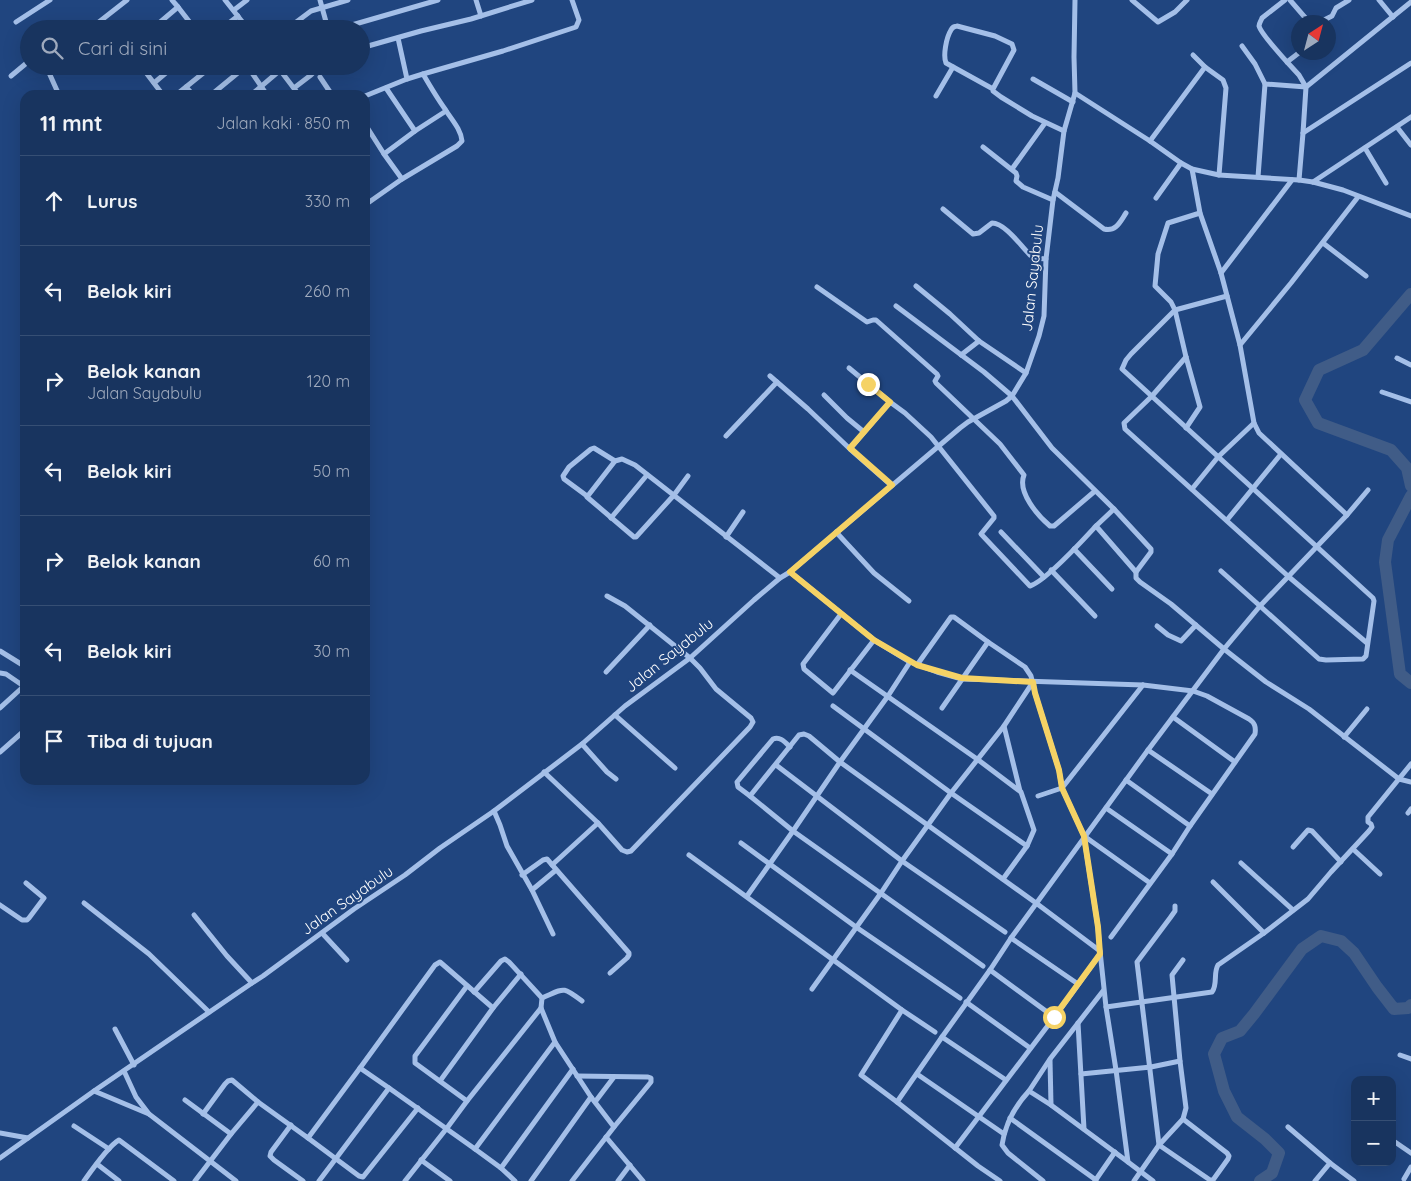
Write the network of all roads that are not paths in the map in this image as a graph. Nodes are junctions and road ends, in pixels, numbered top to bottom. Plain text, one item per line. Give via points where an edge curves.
1 (50, 0) edge
2 (127, 0) edge
3 (172, 0) edge
4 (225, 0) edge
5 (247, 0) edge
6 (320, 0) edge
7 (348, 0) edge
8 (438, 0) edge
9 (476, 0) edge
10 (532, 0) edge
11 (572, 0) edge
12 (1075, 0) edge
13 (1132, 0) edge
14 (1187, 0) edge
15 (1285, 0) edge
16 (1290, 0) edge
17 (1350, 0) edge
18 (1379, 0) edge
19 (1411, 2) edge
20 (178, 7) junction
21 (322, 8) junction
22 (234, 10) junction
23 (1303, 15) edge
24 (1332, 15) edge
25 (238, 16) junction
26 (481, 16) junction
27 (1392, 17) junction
28 (101, 20) edge
29 (163, 20) edge
30 (189, 20) edge
31 (233, 20) edge
32 (241, 20) edge
33 (299, 20) edge
34 (325, 20) edge
35 (369, 20) edge
36 (16, 22) dead end
37 (398, 38) junction
38 (370, 46) edge
39 (1242, 46) dead end
40 (1193, 55) dead end
41 (1291, 59) edge
42 (1287, 62) junction
43 (1411, 63) edge
44 (953, 67) junction
45 (20, 68) edge
46 (1205, 68) junction
47 (423, 74) junction
48 (50, 75) edge
49 (148, 75) edge
50 (163, 75) edge
51 (201, 75) edge
52 (235, 75) edge
53 (253, 75) edge
54 (272, 75) edge
55 (283, 75) edge
56 (310, 75) edge
57 (11, 76) dead end
58 (320, 77) dead end
59 (407, 79) junction
60 (1033, 79) dead end
61 (154, 82) junction
62 (1265, 84) junction
63 (186, 87) junction
64 (261, 87) junction
65 (1306, 87) junction
66 (294, 88) joint
67 (386, 88) junction
68 (57, 90) edge
69 (160, 90) edge
70 (182, 90) edge
71 (189, 90) edge
72 (217, 90) edge
73 (257, 90) edge
74 (263, 90) edge
75 (329, 90) edge
76 (993, 90) junction
77 (1075, 93) junction
78 (370, 94) edge
79 (936, 96) dead end
80 (1073, 102) junction
81 (446, 111) junction
82 (1411, 117) edge
83 (1045, 123) junction
84 (1397, 127) junction
85 (415, 131) junction
86 (1064, 131) junction
87 (370, 132) edge
88 (1304, 133) junction
89 (1150, 141) junction
90 (1411, 145) edge
91 (983, 147) dead end
92 (1365, 148) junction
93 (384, 154) junction
94 (1181, 163) junction
95 (1192, 168) junction
96 (1012, 169) junction
97 (1219, 175) junction
98 (1258, 177) junction
99 (402, 179) junction
100 (1292, 180) junction
101 (1299, 180) junction
102 (1313, 182) junction
103 (1386, 183) dead end
104 (1055, 192) junction
105 (1358, 197) junction
106 (1156, 198) dead end
107 (1053, 200) junction
108 (370, 201) edge
109 (943, 209) dead end
110 (1200, 212) junction
111 (1126, 214) dead end
112 (1410, 215) edge
113 (1323, 243) junction
114 (1046, 259) junction
115 (1221, 273) junction
116 (1366, 276) dead end
117 (916, 286) dead end
118 (818, 287) dead end
119 (1227, 296) junction
120 (896, 306) dead end
121 (1175, 310) junction
122 (979, 341) junction
123 (1240, 345) junction
124 (960, 355) junction
125 (1186, 357) junction
126 (1397, 358) dead end
127 (1411, 365) edge
128 (849, 368) dead end
129 (1026, 373) junction
130 (770, 376) dead end
131 (777, 382) junction
132 (1382, 392) dead end
133 (824, 395) dead end
134 (1012, 396) junction
135 (1152, 396) junction
136 (890, 402) junction
137 (1411, 402) edge
138 (973, 419) junction
139 (1254, 424) junction
140 (1186, 428) junction
141 (864, 432) junction
142 (726, 436) dead end
143 (938, 446) junction
144 (850, 448) junction
145 (1280, 454) junction
146 (1218, 457) junction
147 (615, 461) junction
148 (647, 475) junction
149 (688, 476) dead end
150 (892, 485) junction
151 (1252, 488) junction
152 (1192, 489) junction
153 (1368, 490) dead end
154 (1095, 491) junction
155 (674, 495) junction
156 (587, 496) junction
157 (1114, 509) junction
158 (743, 512) dead end
159 (1347, 515) junction
160 (611, 518) junction
161 (1227, 520) junction
162 (1096, 526) junction
163 (836, 532) junction
164 (1001, 532) dead end
165 (726, 537) junction
166 (1317, 546) junction
167 (1074, 549) junction
168 (1052, 570) junction
169 (1221, 571) dead end
170 (790, 572) junction
171 (1136, 572) junction
172 (1044, 577) junction
173 (1289, 577) junction
174 (780, 578) junction
175 (1112, 589) dead end
176 (607, 596) dead end
177 (909, 601) dead end
178 (1260, 606) junction
179 (842, 614) junction
180 (1095, 616) dead end
181 (650, 625) junction
182 (1196, 625) junction
183 (1157, 626) dead end
184 (874, 640) junction
185 (988, 642) junction
186 (1367, 643) junction
187 (1224, 649) junction
188 (0, 651) edge
189 (690, 658) junction
190 (910, 662) junction
191 (20, 663) edge
192 (917, 665) junction
193 (850, 670) junction
194 (606, 672) dead end
195 (0, 673) edge
196 (962, 678) junction
197 (1033, 682) junction
198 (20, 683) edge
199 (1143, 685) junction
200 (20, 690) edge
201 (1193, 691) junction
202 (888, 696) junction
203 (833, 706) dead end
204 (0, 708) edge
205 (942, 708) dead end
206 (1367, 710) dead end
207 (615, 715) junction
208 (1173, 717) junction
209 (1004, 726) junction
210 (864, 729) junction
211 (20, 734) edge
212 (1344, 737) junction
213 (582, 744) junction
214 (790, 747) junction
215 (1148, 750) junction
216 (0, 752) edge
217 (977, 759) junction
218 (840, 762) junction
219 (1235, 762) junction
220 (1411, 764) edge
221 (776, 765) junction
222 (675, 768) dead end
223 (544, 772) junction
224 (616, 779) dead end
225 (1399, 779) junction
226 (1126, 780) junction
227 (1411, 782) edge
228 (1062, 788) junction
229 (1021, 792) junction
230 (951, 793) junction
231 (1212, 794) junction
232 (750, 796) junction
233 (817, 796) junction
234 (1038, 796) dead end
235 (1106, 808) junction
236 (494, 811) junction
237 (598, 824) junction
238 (928, 826) junction
239 (1190, 826) junction
240 (793, 831) junction
241 (1084, 836) junction
242 (741, 843) dead end
243 (1027, 846) junction
244 (1293, 847) dead end
245 (1353, 849) junction
246 (689, 854) dead end
247 (1172, 854) junction
248 (902, 861) junction
249 (1341, 862) junction
250 (769, 863) junction
251 (1241, 863) dead end
252 (554, 867) junction
253 (1380, 874) dead end
254 (522, 875) junction
255 (1002, 879) junction
256 (1213, 882) dead end
257 (26, 883) dead end
258 (1150, 884) junction
259 (532, 890) junction
260 (881, 894) junction
261 (747, 896) junction
262 (84, 903) dead end
263 (1036, 903) junction
264 (0, 905) edge
265 (1175, 906) dead end
266 (1293, 910) junction
267 (194, 915) dead end
268 (856, 927) junction
269 (1005, 932) dead end
270 (322, 933) junction
271 (1264, 933) junction
272 (553, 934) dead end
273 (1111, 937) dead end
274 (1011, 938) junction
275 (1100, 954) junction
276 (347, 960) dead end
277 (834, 960) junction
278 (1183, 960) dead end
279 (983, 966) dead end
280 (990, 970) junction
281 (610, 973) dead end
282 (521, 974) junction
283 (252, 983) junction
284 (1078, 984) junction
285 (467, 986) junction
286 (812, 989) dead end
287 (1104, 991) junction
288 (474, 992) junction
289 (542, 998) junction
290 (960, 998) dead end
291 (1174, 998) junction
292 (582, 1001) dead end
293 (966, 1002) junction
294 (1142, 1003) junction
295 (1106, 1007) junction
296 (493, 1008) junction
297 (541, 1008) junction
298 (902, 1010) junction
299 (209, 1012) junction
300 (1054, 1017) junction
301 (1078, 1022) junction
302 (115, 1029) dead end
303 (935, 1032) dead end
304 (942, 1037) junction
305 (555, 1042) junction
306 (1030, 1048) junction
307 (1400, 1055) dead end
308 (1050, 1059) junction
309 (1411, 1059) edge
310 (1180, 1061) junction
311 (134, 1064) junction
312 (1151, 1066) junction
313 (360, 1068) junction
314 (573, 1069) junction
315 (1116, 1070) junction
316 (124, 1071) junction
317 (917, 1074) junction
318 (1081, 1074) junction
319 (578, 1076) junction
320 (614, 1077) junction
321 (1006, 1080) junction
322 (440, 1081) junction
323 (389, 1088) junction
324 (94, 1091) junction
325 (1029, 1091) junction
326 (184, 1100) dead end
327 (593, 1100) junction
328 (467, 1101) junction
329 (258, 1102) junction
330 (898, 1102) junction
331 (1051, 1105) junction
332 (418, 1108) junction
333 (149, 1114) junction
334 (204, 1114) junction
335 (979, 1117) junction
336 (1010, 1118) junction
337 (1183, 1119) junction
338 (291, 1125) junction
339 (74, 1126) dead end
340 (614, 1127) junction
341 (1288, 1127) dead end
342 (447, 1128) junction
343 (1084, 1129) junction
344 (0, 1133) edge
345 (231, 1134) junction
346 (1004, 1134) junction
347 (606, 1137) junction
348 (28, 1138) junction
349 (308, 1138) junction
350 (1396, 1143) edge
351 (1160, 1145) junction
352 (955, 1148) junction
353 (109, 1149) junction
354 (475, 1149) junction
355 (1115, 1152) junction
356 (1411, 1153) edge
357 (0, 1158) edge
358 (336, 1158) junction
359 (421, 1160) junction
360 (210, 1162) junction
361 (1128, 1162) junction
362 (1330, 1163) junction
363 (98, 1164) junction
364 (630, 1165) junction
365 (1411, 1167) edge
366 (501, 1168) junction
367 (1141, 1171) junction
368 (1096, 1180) edge
369 (1405, 1180) edge
370 (84, 1181) edge
371 (120, 1181) edge
372 (174, 1181) edge
373 (195, 1181) edge
374 (236, 1181) edge
375 (302, 1181) edge
376 (319, 1181) edge
377 (405, 1181) edge
378 (450, 1181) edge
379 (515, 1181) edge
380 (531, 1181) edge
381 (572, 1181) edge
382 (618, 1181) edge
383 (643, 1181) edge
384 (1000, 1181) edge
385 (1043, 1181) edge
386 (1134, 1181) edge
387 (1153, 1181) edge
388 (1315, 1181) edge
389 (1354, 1181) edge

1 - 36 street
2 - 28 street
3 - 20 street
4 - 22 street
5 - 22 street
6 - 21 street
7 - 21 street
8 - 35 street
9 - 26 street
10 - 26 street
11 - 47 street via 579,20 576,27
12 - 77 street, Jalan Sayabulu
13 - 14 street via 1158,22
15 - 42 street via 1259,24
16 - 23 street
17 - 24 street via 1336,8
18 - 27 street
19 - 27 street
20 - 29 street
20 - 30 street
21 - 33 street
21 - 34 street
22 - 25 street
25 - 31 street
25 - 32 street
26 - 37 street
27 - 65 street
37 - 38 street
37 - 59 street
39 - 62 street
40 - 46 street
41 - 42 street
42 - 65 street
43 - 88 street
44 - 76 street
44 - 76 street via 946,64 944,58 950,30 954,26 995,36 1012,44 1014,50
44 - 79 street
45 - 57 street
46 - 89 street
46 - 97 street via 1223,80 1226,88
47 - 59 street
47 - 81 street
48 - 68 street
49 - 61 street
50 - 61 street
51 - 63 street
52 - 72 street
53 - 64 street
54 - 64 street
55 - 66 street
56 - 66 street
58 - 75 street
59 - 67 street
60 - 80 street
61 - 69 street
62 - 65 street
62 - 98 street
63 - 70 street
63 - 71 street
64 - 73 street
64 - 74 street
65 - 88 street
67 - 78 street
67 - 85 street
76 - 83 street via 1000,98
77 - 80 street, Jalan Sayabulu
77 - 89 street
80 - 86 street, Jalan Sayabulu
81 - 85 street
81 - 99 street via 462,141
82 - 84 street
83 - 86 street
83 - 96 street
84 - 90 street
84 - 92 street
85 - 93 street
86 - 104 street, Jalan Sayabulu
87 - 93 street
88 - 101 street
89 - 94 street
91 - 96 street
92 - 102 street
92 - 103 street
93 - 99 street
94 - 95 street
94 - 106 street
95 - 97 street
95 - 110 street
96 - 107 street via 1017,176 1016,181 1023,187
97 - 98 street
98 - 100 street
99 - 108 street
100 - 101 street
100 - 115 street
101 - 102 street
102 - 105 street
104 - 107 street, Jalan Sayabulu
104 - 111 street via 1110,231
105 - 112 street
105 - 113 street
107 - 114 street, Jalan Sayabulu
109 - 114 street via 973,234 998,223 1030,255
110 - 115 street
110 - 121 street via 1168,223 1158,254 1154,286
113 - 116 street
113 - 123 street
114 - 129 street, Jalan Sayabulu via 1044,316
115 - 119 street
117 - 122 street
118 - 138 street via 867,322 876,320 894,335 938,376 934,381
119 - 121 street
119 - 123 street
120 - 124 street
121 - 125 street
121 - 135 street via 1123,365 1122,369
122 - 124 street
122 - 129 street
123 - 139 street
124 - 134 street
125 - 135 street
125 - 140 street via 1200,407
126 - 127 street
128 - 136 street
129 - 134 street, Jalan Sayabulu
130 - 131 street
131 - 142 street
131 - 144 street
132 - 137 street
133 - 141 street
134 - 138 street, Jalan Sayabulu
134 - 154 street via 1052,448
135 - 140 street
135 - 152 street via 1124,423 1124,429
136 - 141 street
136 - 143 street via 917,423
138 - 143 street, Jalan Sayabulu
138 - 154 street via 1000,444 1023,473 1022,483 1033,508 1050,526
139 - 145 street
139 - 146 street
140 - 146 street
141 - 144 street
143 - 150 street, Jalan Sayabulu
143 - 172 street via 994,516 982,536 1028,585
144 - 150 street
145 - 151 street
145 - 159 street
146 - 151 street
146 - 152 street
147 - 148 street via 628,461
147 - 156 street
147 - 156 street via 594,448 569,467 564,479
148 - 155 street
148 - 160 street
149 - 155 street
150 - 163 street, Jalan Sayabulu
151 - 161 street
151 - 166 street
152 - 161 street
153 - 159 street
154 - 157 street
155 - 160 street via 636,537
155 - 165 street
156 - 160 street
157 - 162 street
157 - 171 street via 1151,549
158 - 165 street
159 - 166 street
161 - 173 street
162 - 167 street
162 - 171 street
163 - 170 street, Jalan Sayabulu
163 - 177 street via 874,573
164 - 172 street
165 - 174 street
166 - 173 street
166 - 186 street via 1373,598
167 - 168 street
167 - 175 street
168 - 172 street
168 - 180 street
169 - 178 street
170 - 174 street, Jalan Sayabulu
170 - 179 street
171 - 182 street via 1140,582
173 - 178 street
173 - 186 street
174 - 189 street, Jalan Sayabulu
176 - 181 street
178 - 186 street via 1319,659 1363,659
178 - 187 street
179 - 184 street
179 - 193 street via 803,667 833,693
181 - 189 street
181 - 194 street
182 - 183 street via 1181,641
182 - 187 street
184 - 190 street
184 - 193 street
185 - 192 street via 952,617
185 - 196 street
185 - 197 street via 1025,667
187 - 201 street
187 - 212 street
188 - 191 street
189 - 207 street, Jalan Sayabulu
189 - 237 street via 716,689 751,718 750,727 631,851 622,850
190 - 192 street
190 - 202 street
192 - 196 street
193 - 202 street
195 - 198 street
196 - 197 street
196 - 205 street
197 - 199 street
197 - 209 street
197 - 228 street
199 - 201 street
199 - 228 street
200 - 204 street
201 - 208 street
201 - 219 street via 1253,722 1255,734
202 - 210 street
202 - 217 street
203 - 210 street
206 - 212 street
207 - 213 street, Jalan Sayabulu
207 - 222 street
208 - 215 street
208 - 219 street
209 - 217 street
209 - 229 street
210 - 218 street
210 - 230 street
211 - 216 street
212 - 225 street
213 - 223 street, Jalan Sayabulu
213 - 224 street
214 - 218 street via 799,735 804,734
214 - 221 street
214 - 232 street via 780,738 773,739 748,767 737,782 738,787
215 - 226 street
215 - 231 street
217 - 229 street
217 - 230 street
218 - 233 street
218 - 238 street
219 - 231 street
220 - 225 street
221 - 232 street
221 - 233 street
223 - 236 street, Jalan Sayabulu
223 - 237 street
225 - 227 street
225 - 245 street via 1368,817 1372,827
226 - 235 street
226 - 239 street
228 - 234 street
228 - 241 street
229 - 243 street via 1034,827
230 - 238 street
230 - 243 street
231 - 239 street
232 - 240 street
233 - 240 street
233 - 248 street
235 - 241 street
235 - 247 street
236 - 254 street
236 - 270 street, Jalan Sayabulu
237 - 252 street
238 - 248 street
238 - 255 street
239 - 247 street
240 - 250 street
240 - 260 street
241 - 258 street
241 - 263 street
241 - 275 street
242 - 250 street
243 - 255 street
244 - 249 street via 1308,830 1312,831
245 - 249 street
245 - 253 street
246 - 261 street
247 - 258 street
248 - 260 street
248 - 269 street
249 - 266 street via 1308,900
250 - 261 street
250 - 268 street
251 - 266 street
252 - 254 street via 545,859
252 - 259 street
252 - 281 street via 629,952 627,958
254 - 259 street
255 - 263 street
256 - 271 street
257 - 264 street via 44,898 29,918 22,920
258 - 273 street
259 - 272 street
260 - 268 street
260 - 279 street
261 - 277 street
262 - 299 street via 149,954
263 - 274 street
263 - 275 street
265 - 294 street via 1175,911 1138,962
266 - 271 street
267 - 283 street
268 - 277 street
268 - 290 street
270 - 276 street
270 - 283 street, Jalan Sayabulu
271 - 291 street via 1218,965 1212,992
274 - 280 street
274 - 284 street
275 - 284 street
275 - 287 street
277 - 286 street
277 - 298 street
278 - 291 street via 1172,976
280 - 293 street
280 - 300 street
282 - 288 street via 509,962 501,961
282 - 289 street
282 - 296 street
283 - 299 street, Jalan Sayabulu
284 - 300 street
285 - 288 street
285 - 313 street via 438,962
285 - 322 street via 415,1056 415,1063
287 - 295 street
287 - 301 street
288 - 296 street
289 - 292 street via 561,989
289 - 297 street
291 - 294 street
291 - 310 street
293 - 304 street
293 - 306 street
294 - 295 street
294 - 312 street
295 - 315 street
296 - 322 street
297 - 305 street
297 - 328 street
298 - 303 street
298 - 330 street via 861,1075
299 - 311 street, Jalan Sayabulu
300 - 306 street
301 - 308 street
301 - 318 street
302 - 311 street
304 - 317 street
304 - 321 street
305 - 314 street
305 - 354 street
306 - 321 street
307 - 309 street
308 - 325 street
308 - 331 street
310 - 312 street
310 - 337 street via 1186,1108
311 - 316 street, Jalan Sayabulu
312 - 315 street
312 - 351 street
313 - 323 street
313 - 349 street
314 - 319 street
314 - 366 street
315 - 318 street
315 - 361 street
316 - 324 street, Jalan Sayabulu
316 - 333 street
317 - 330 street
317 - 335 street
318 - 343 street
319 - 320 street
319 - 327 street
320 - 327 street
320 - 340 street via 652,1079
321 - 335 street
322 - 328 street
323 - 332 street
323 - 358 street
324 - 333 street
324 - 348 street, Jalan Sayabulu
325 - 331 street
325 - 336 street
326 - 334 street
327 - 340 street
327 - 380 street
328 - 342 street
329 - 334 street via 228,1080
329 - 338 street
329 - 345 street
330 - 352 street
331 - 343 street
332 - 342 street
332 - 358 street via 363,1177
333 - 360 street
334 - 345 street
335 - 346 street
335 - 352 street
336 - 346 street
336 - 368 street
337 - 351 street
337 - 351 street via 1229,1156 1215,1178 1210,1180
338 - 349 street
338 - 375 street via 270,1156
339 - 353 street
340 - 347 street
341 - 362 street
342 - 354 street
342 - 359 street
343 - 355 street
344 - 348 street
345 - 360 street
346 - 385 street via 1002,1145 1005,1150
347 - 364 street
347 - 381 street
348 - 357 street, Jalan Sayabulu
349 - 358 street
350 - 356 street
351 - 367 street
352 - 384 street
353 - 363 street
353 - 372 street via 116,1141 122,1141
354 - 366 street
355 - 361 street
355 - 368 street
358 - 376 street
359 - 377 street
359 - 378 street
360 - 373 street
360 - 374 street
361 - 367 street
362 - 388 street
362 - 389 street
363 - 370 street
363 - 371 street
364 - 382 street
364 - 383 street
365 - 369 street
366 - 379 street
367 - 386 street
367 - 387 street

